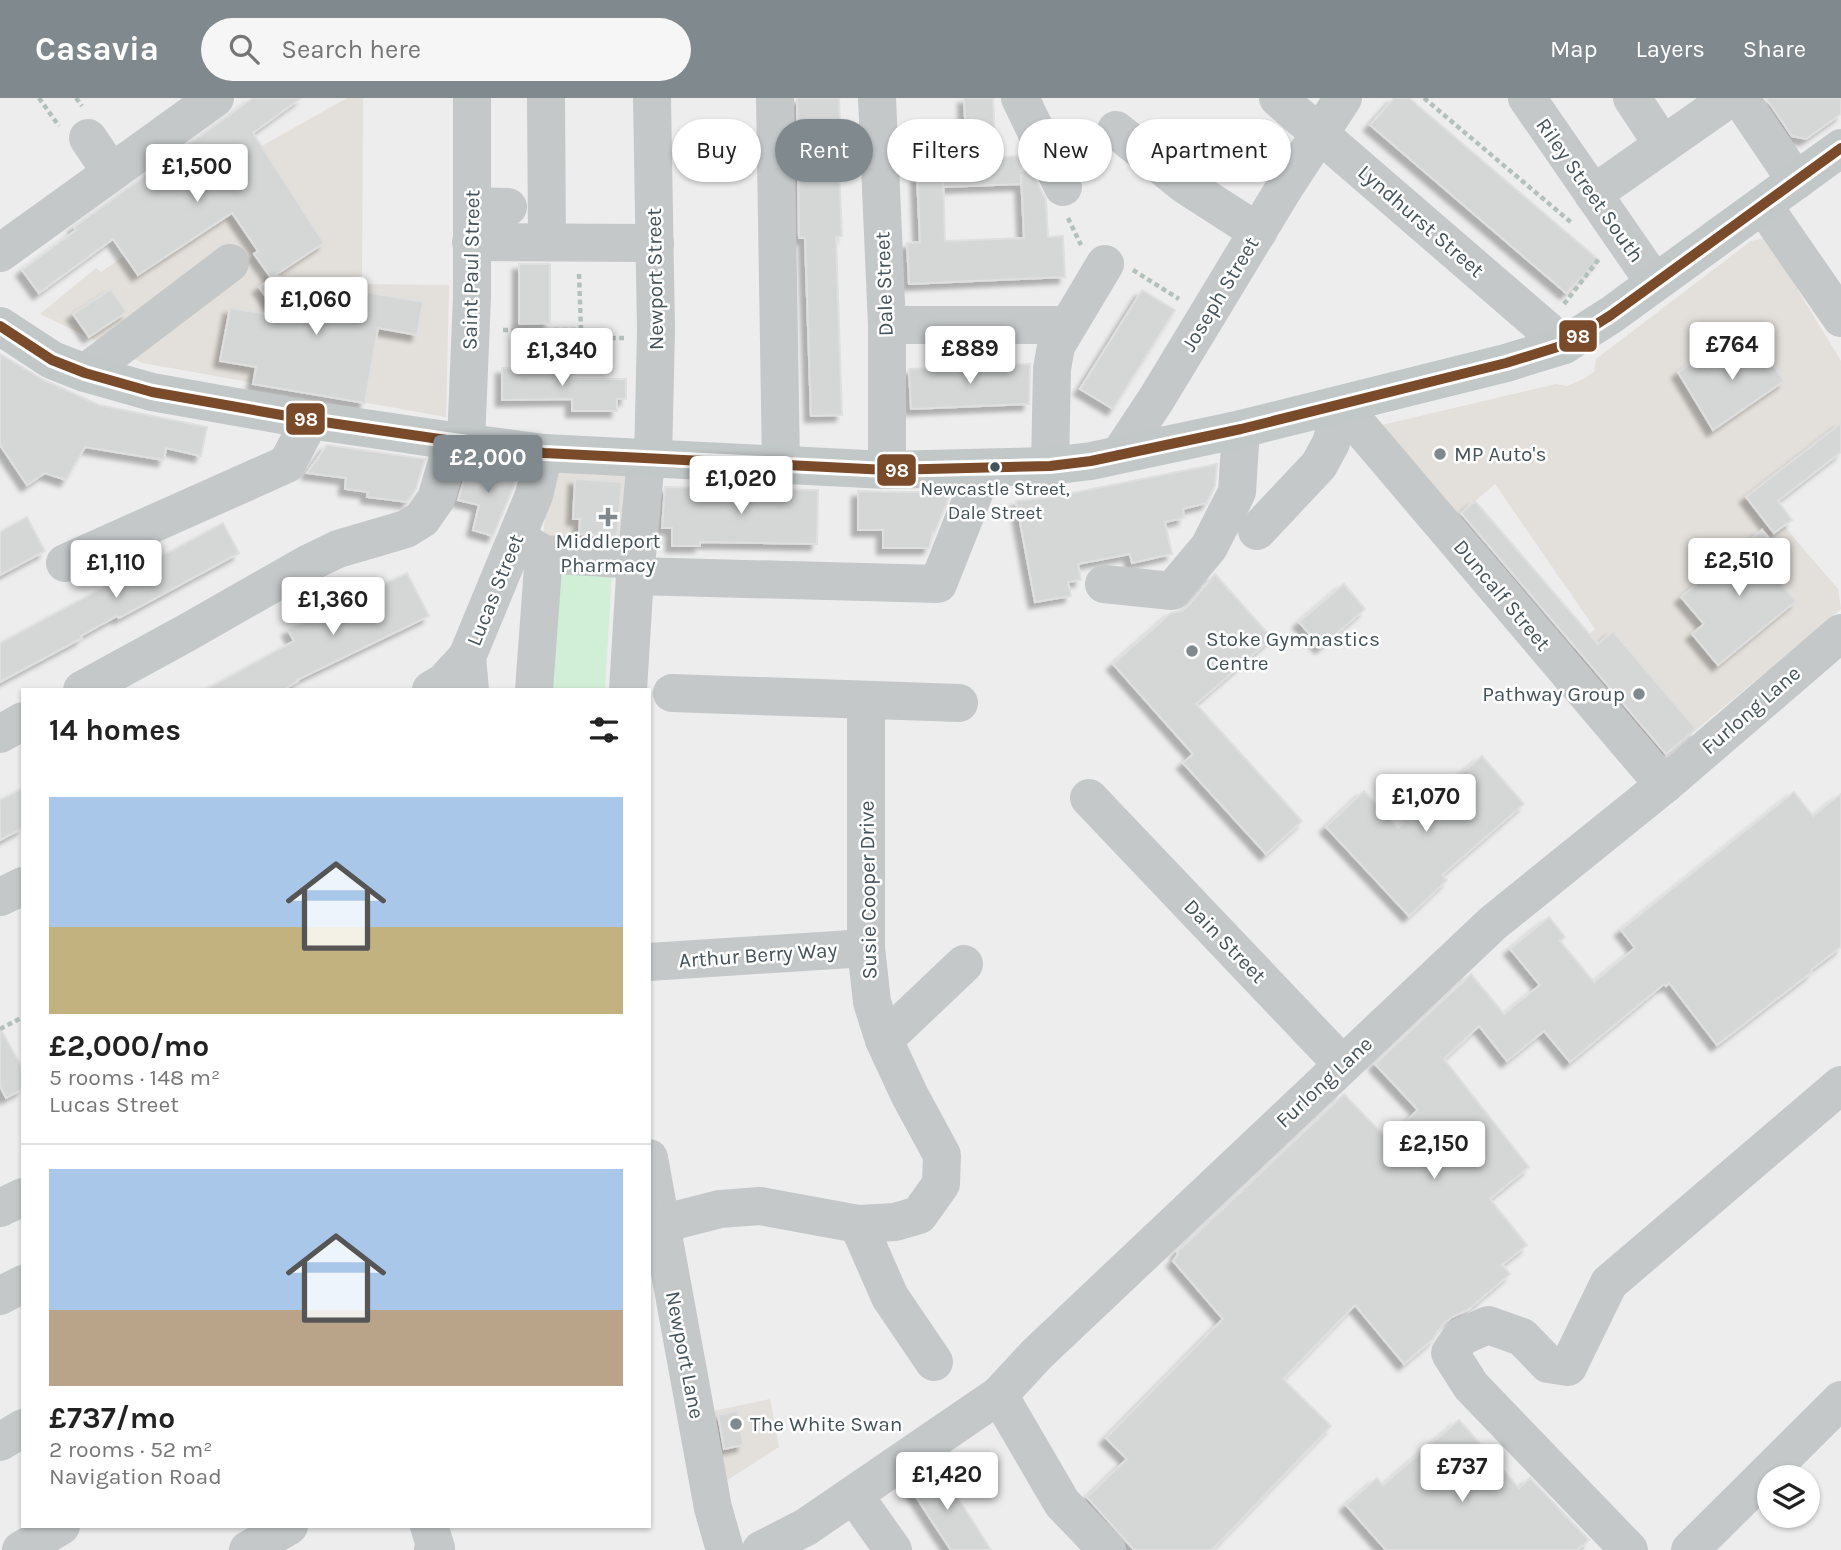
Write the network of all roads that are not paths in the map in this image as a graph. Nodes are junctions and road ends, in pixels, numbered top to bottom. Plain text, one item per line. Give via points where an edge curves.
1 (215, 98) edge
2 (472, 98) edge
3 (546, 98) edge
4 (652, 98) edge
5 (775, 98) edge
6 (877, 98) edge
7 (1020, 98) edge
8 (1278, 98) edge
9 (1343, 98) edge
10 (1527, 98) edge
11 (1632, 98) edge
12 (1730, 98) edge
13 (1740, 98) edge
14 (1116, 130) dead end
15 (1321, 135) junction
16 (88, 138) dead end
17 (1663, 145) junction
18 (1841, 148) edge
19 (111, 172) junction
20 (1796, 181) junction
21 (1063, 187) dead end
22 (1763, 205) junction
23 (1593, 209) junction
24 (1258, 232) junction
25 (562, 242) junction
26 (655, 243) junction
27 (0, 253) edge
28 (477, 258) junction
29 (230, 262) dead end
30 (1105, 264) road end
31 (1654, 282) junction
32 (1841, 318) edge
33 (887, 325) junction
34 (3, 333) edge
35 (1062, 335) junction
36 (1555, 336) junction
37 (85, 373) junction
38 (1341, 405) junction
39 (310, 420) junction
40 (1241, 429) junction
41 (459, 442) junction
42 (544, 453) junction
43 (1120, 454) junction
44 (650, 460) junction
45 (781, 465) junction
46 (1050, 466) junction
47 (984, 468) junction
48 (887, 470) junction
49 (1257, 531) dead end
50 (530, 546) junction
51 (65, 562) dead end
52 (636, 568) junction
53 (1104, 584) dead end
54 (1841, 633) edge
55 (469, 673) edge
56 (86, 688) edge
57 (434, 688) edge
58 (534, 688) edge
59 (628, 688) edge
60 (672, 693) dead end
61 (866, 701) junction
62 (959, 703) dead end
63 (21, 722) edge
64 (0, 734) edge
65 (1664, 785) junction
66 (1095, 818) dead end
67 (21, 887) edge
68 (0, 897) edge
69 (866, 948) junction
70 (651, 962) edge
71 (964, 964) dead end
72 (884, 1040) junction
73 (1342, 1064) junction
74 (1841, 1085) edge
75 (651, 1169) edge
76 (21, 1198) edge
77 (0, 1208) edge
78 (661, 1224) junction
79 (858, 1224) junction
80 (21, 1285) edge
81 (0, 1296) edge
82 (661, 1300) edge
83 (934, 1362) dead end
84 (999, 1395) junction
85 (1841, 1400) edge
86 (21, 1428) edge
87 (0, 1441) edge
88 (854, 1495) junction
89 (58, 1528) edge
90 (286, 1528) edge
91 (430, 1528) edge
92 (21, 1550) edge
93 (248, 1550) edge
94 (433, 1550) edge
95 (725, 1550) edge
96 (761, 1550) edge
97 (893, 1550) edge
98 (1107, 1550) edge
99 (1629, 1550) edge
100 (1690, 1550) edge

1 - 19 street
2 - 28 street, Saint Paul Street
3 - 25 street
4 - 26 street, Newport Street
5 - 45 street
6 - 33 street, Dale Street
7 - 21 street
8 - 15 street, Lyndhurst Street
9 - 15 street, Joseph Street
10 - 23 street, Riley Street South
11 - 17 street
12 - 17 street
13 - 20 street
14 - 24 street via 1185,185
15 - 24 street, Joseph Street
15 - 36 street, Lyndhurst Street
16 - 19 street
17 - 23 street
18 - 20 main road
19 - 27 street
20 - 22 main road
22 - 31 main road
22 - 32 street
23 - 31 street, Riley Street South
24 - 43 street, Joseph Street
25 - 26 street
25 - 28 street
26 - 44 street, Newport Street
28 - 41 street, Saint Paul Street
29 - 37 street
30 - 35 street
31 - 36 main road via 1611,315
33 - 35 street
33 - 48 street, Dale Street
34 - 37 main road
35 - 46 street via 1052,369
36 - 38 main road via 1506,363
37 - 39 main road via 152,392
38 - 40 main road
38 - 49 street via 1331,443 1319,465
38 - 65 street, Duncalf Street
39 - 41 main road
39 - 51 street via 287,464
40 - 43 main road
40 - 53 street via 1237,492 1209,547 1172,591
41 - 42 main road
41 - 56 street, Saint Paul Street via 436,499 422,519 406,529 338,549 309,563
42 - 44 main road
42 - 50 street, Lucas Street via 534,495
43 - 46 main road
44 - 45 main road
44 - 52 street
45 - 48 main road
46 - 47 main road
47 - 48 main road
47 - 52 street via 937,584
50 - 52 street
50 - 55 street, Lucas Street
50 - 58 street
52 - 59 street
54 - 65 street, Furlong Lane
55 - 57 street
60 - 61 street
61 - 62 street
61 - 69 street, Susie Cooper Drive
63 - 64 street
65 - 73 street, Furlong Lane via 1493,923
66 - 73 street, Dain Street
67 - 68 street
69 - 70 street, Arthur Berry Way
69 - 72 street, Susie Cooper Drive via 872,1002
71 - 72 street
72 - 79 street, Susie Cooper Drive via 942,1155 941,1184 919,1215
73 - 84 street, Furlong Lane
74 - 99 street via 1609,1283 1569,1367 1548,1363 1522,1337 1488,1325 1461,1337 1450,1353 1471,1386
75 - 78 street, Newport Lane
76 - 77 street
78 - 79 street, Susie Cooper Drive via 720,1209 760,1206
78 - 82 street, Newport Lane
79 - 83 street via 890,1297
80 - 81 street
82 - 95 street, Newport Lane
84 - 88 street, Furlong Lane
84 - 98 street via 1062,1503
85 - 100 street
86 - 87 street
88 - 96 street, Furlong Lane
88 - 97 street
89 - 92 street
90 - 93 street
91 - 94 street

